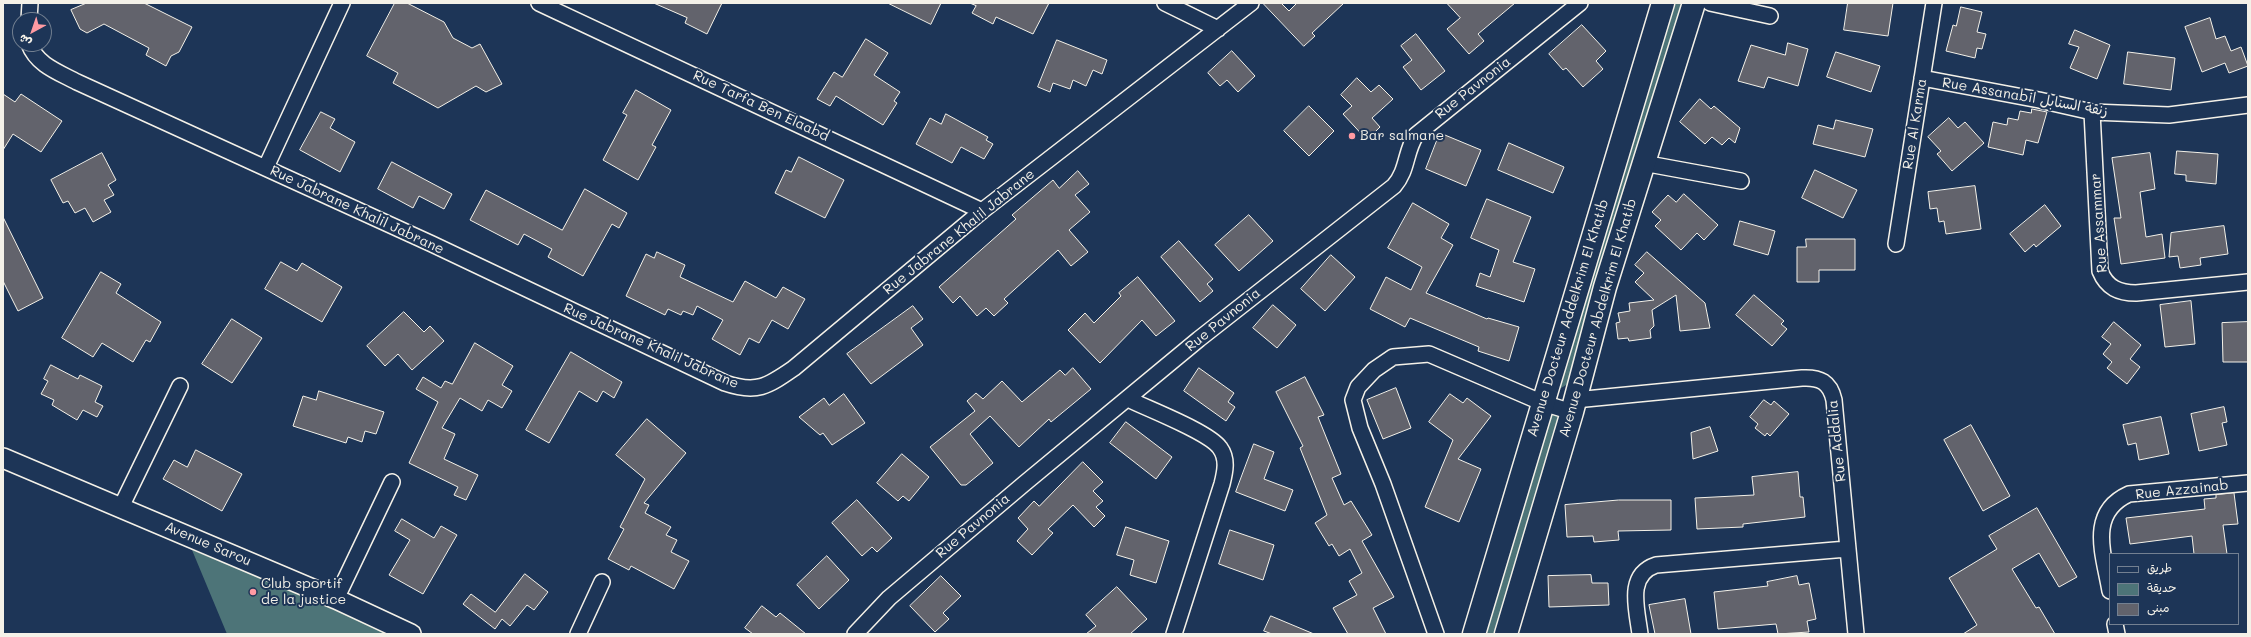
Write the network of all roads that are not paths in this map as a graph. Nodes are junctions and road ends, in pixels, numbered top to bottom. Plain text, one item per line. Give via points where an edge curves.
1 (342, 3) edge
2 (539, 3) edge
3 (1165, 3) edge
4 (1252, 3) edge
5 (1580, 3) edge
6 (1662, 3) edge
7 (1694, 3) edge
8 (1710, 3) edge
9 (1934, 3) edge
10 (1770, 16) dead end
11 (1218, 29) junction
12 (32, 52) edge
13 (1922, 78) junction
14 (2248, 105) edge
15 (2092, 112) junction
16 (1643, 163) junction
17 (266, 167) junction
18 (1741, 181) dead end
19 (982, 211) junction
20 (1896, 244) dead end
21 (2248, 282) edge
22 (180, 386) dead end
23 (1128, 399) junction
24 (1543, 403) junction
25 (1573, 406) junction
26 (3, 458) edge
27 (392, 482) dead end
28 (2248, 483) edge
29 (121, 507) junction
30 (1847, 549) junction
31 (602, 582) dead end
32 (2109, 585) edge
33 (336, 599) junction
34 (411, 634) edge
35 (578, 634) edge
36 (855, 634) edge
37 (1174, 634) edge
38 (1436, 634) edge
39 (1474, 634) edge
40 (1506, 634) edge
41 (1640, 634) edge
42 (1856, 634) edge

1 - 17 street
2 - 19 street, Rue Tarfa Ben Elaabd
3 - 11 street
4 - 11 street, Rue Jabrane Khalil Jabrane
5 - 23 street, Rue Pavnonia via 1416,135 1410,146 1403,173 1394,186 1199,339
6 - 24 main road, Avenue Docteur Addelkrim El Khatib
7 - 16 main road, Avenue Docteur Abdelkrim El Khatib
8 - 10 street
9 - 13 street, Rue Al Karma
11 - 19 street, Rue Jabrane Khalil Jabrane
12 - 17 street, Rue Jabrane Khalil Jabrane via 34,57 49,67
13 - 15 street, Rue Assanabil زنقة السنابل
13 - 20 street, Rue Al Karma
14 - 15 street, Rue Assanabil زنقة السنابل via 2169,115
15 - 21 street, Rue Assammar via 2100,272 2104,282 2119,291 2136,293
16 - 18 street
16 - 25 main road, Avenue Docteur Abdelkrim El Khatib
17 - 19 street, Rue Jabrane Khalil Jabrane via 725,383 748,389 767,386 794,368
22 - 29 street
23 - 36 street, Rue Pavnonia via 888,598
23 - 37 street via 1205,434 1220,447 1225,461 1222,484
24 - 25 street
24 - 38 street via 1429,354 1393,356 1374,370 1358,387 1353,400 1356,415
24 - 39 main road, Avenue Docteur Addelkrim El Khatib
25 - 30 street, Rue Addalia via 1802,378 1825,382 1834,400
25 - 40 main road, Avenue Docteur Abdelkrim El Khatib
26 - 29 street, Avenue Sarou
27 - 33 street
28 - 32 street, Rue Azzainab via 2129,494 2121,498 2111,506 2100,531
29 - 33 street, Avenue Sarou
30 - 41 street via 1656,565 1648,568 1639,577 1636,587
30 - 42 street, Rue Addalia
31 - 35 street
33 - 34 street, Avenue Sarou

